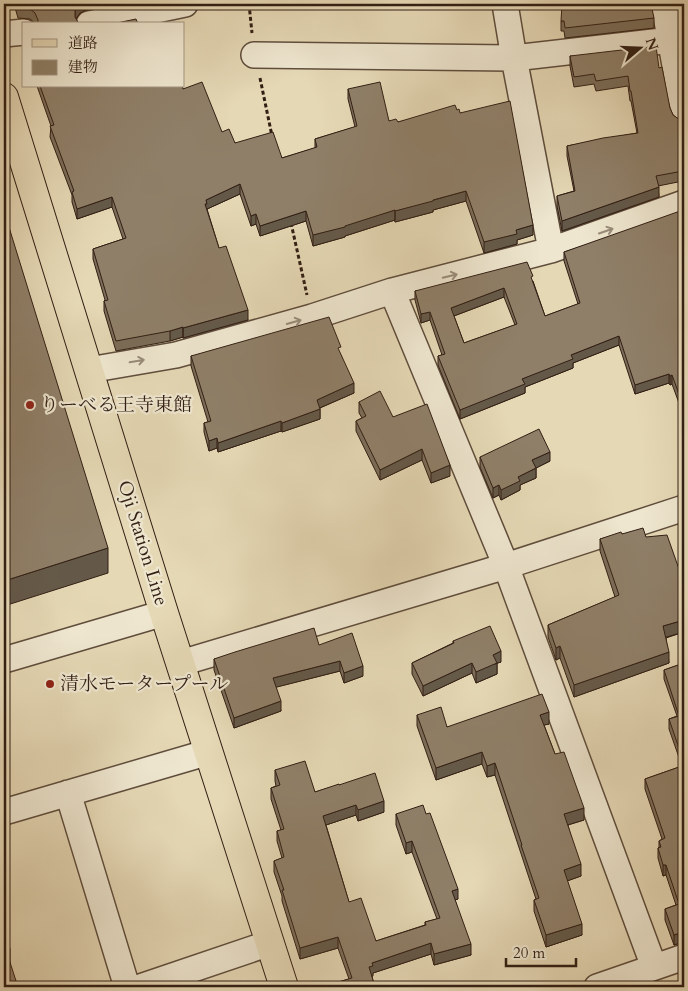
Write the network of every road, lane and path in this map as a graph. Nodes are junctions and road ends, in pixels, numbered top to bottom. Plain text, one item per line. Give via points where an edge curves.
1 (185, 4) edge
2 (249, 4) edge
3 (505, 4) edge
4 (664, 4) edge
5 (99, 22) edge
6 (22, 32) edge
7 (4, 34) edge
8 (672, 40) junction
9 (254, 55) junction
10 (514, 58) junction
11 (4, 97) edge
12 (684, 116) edge
13 (274, 142) edge
14 (684, 203) edge
15 (291, 220) edge
16 (551, 250) junction
17 (392, 291) junction
18 (312, 317) junction
19 (89, 370) junction
20 (684, 508) edge
21 (506, 566) junction
22 (164, 613) junction
23 (4, 660) edge
24 (181, 662) junction
25 (209, 752) junction
26 (68, 793) junction
27 (4, 812) edge
28 (270, 943) junction
29 (684, 957) edge
30 (654, 967) junction
31 (127, 987) edge
32 (140, 987) edge
33 (284, 987) edge
34 (597, 987) edge

1 - 5 street
2 - 9 path
3 - 10 street
4 - 8 street
6 - 7 street
8 - 10 street
8 - 12 street
9 - 10 street
9 - 13 path
10 - 16 street
11 - 19 main road, Oji Station Line
16 -> 14 street
15 - 18 path
17 -> 16 street
17 - 18 street
17 - 21 street
19 -> 18 street via 176,355
19 - 22 main road, Oji Station Line
20 - 21 street
21 - 24 street
21 - 30 street
22 - 23 street
22 - 24 main road, Oji Station Line
24 - 25 main road, Oji Station Line
25 - 26 street
25 - 28 main road, Oji Station Line
26 - 27 street
26 - 31 street
28 - 32 street
28 - 33 main road, Oji Station Line
29 - 30 street
30 - 34 street

